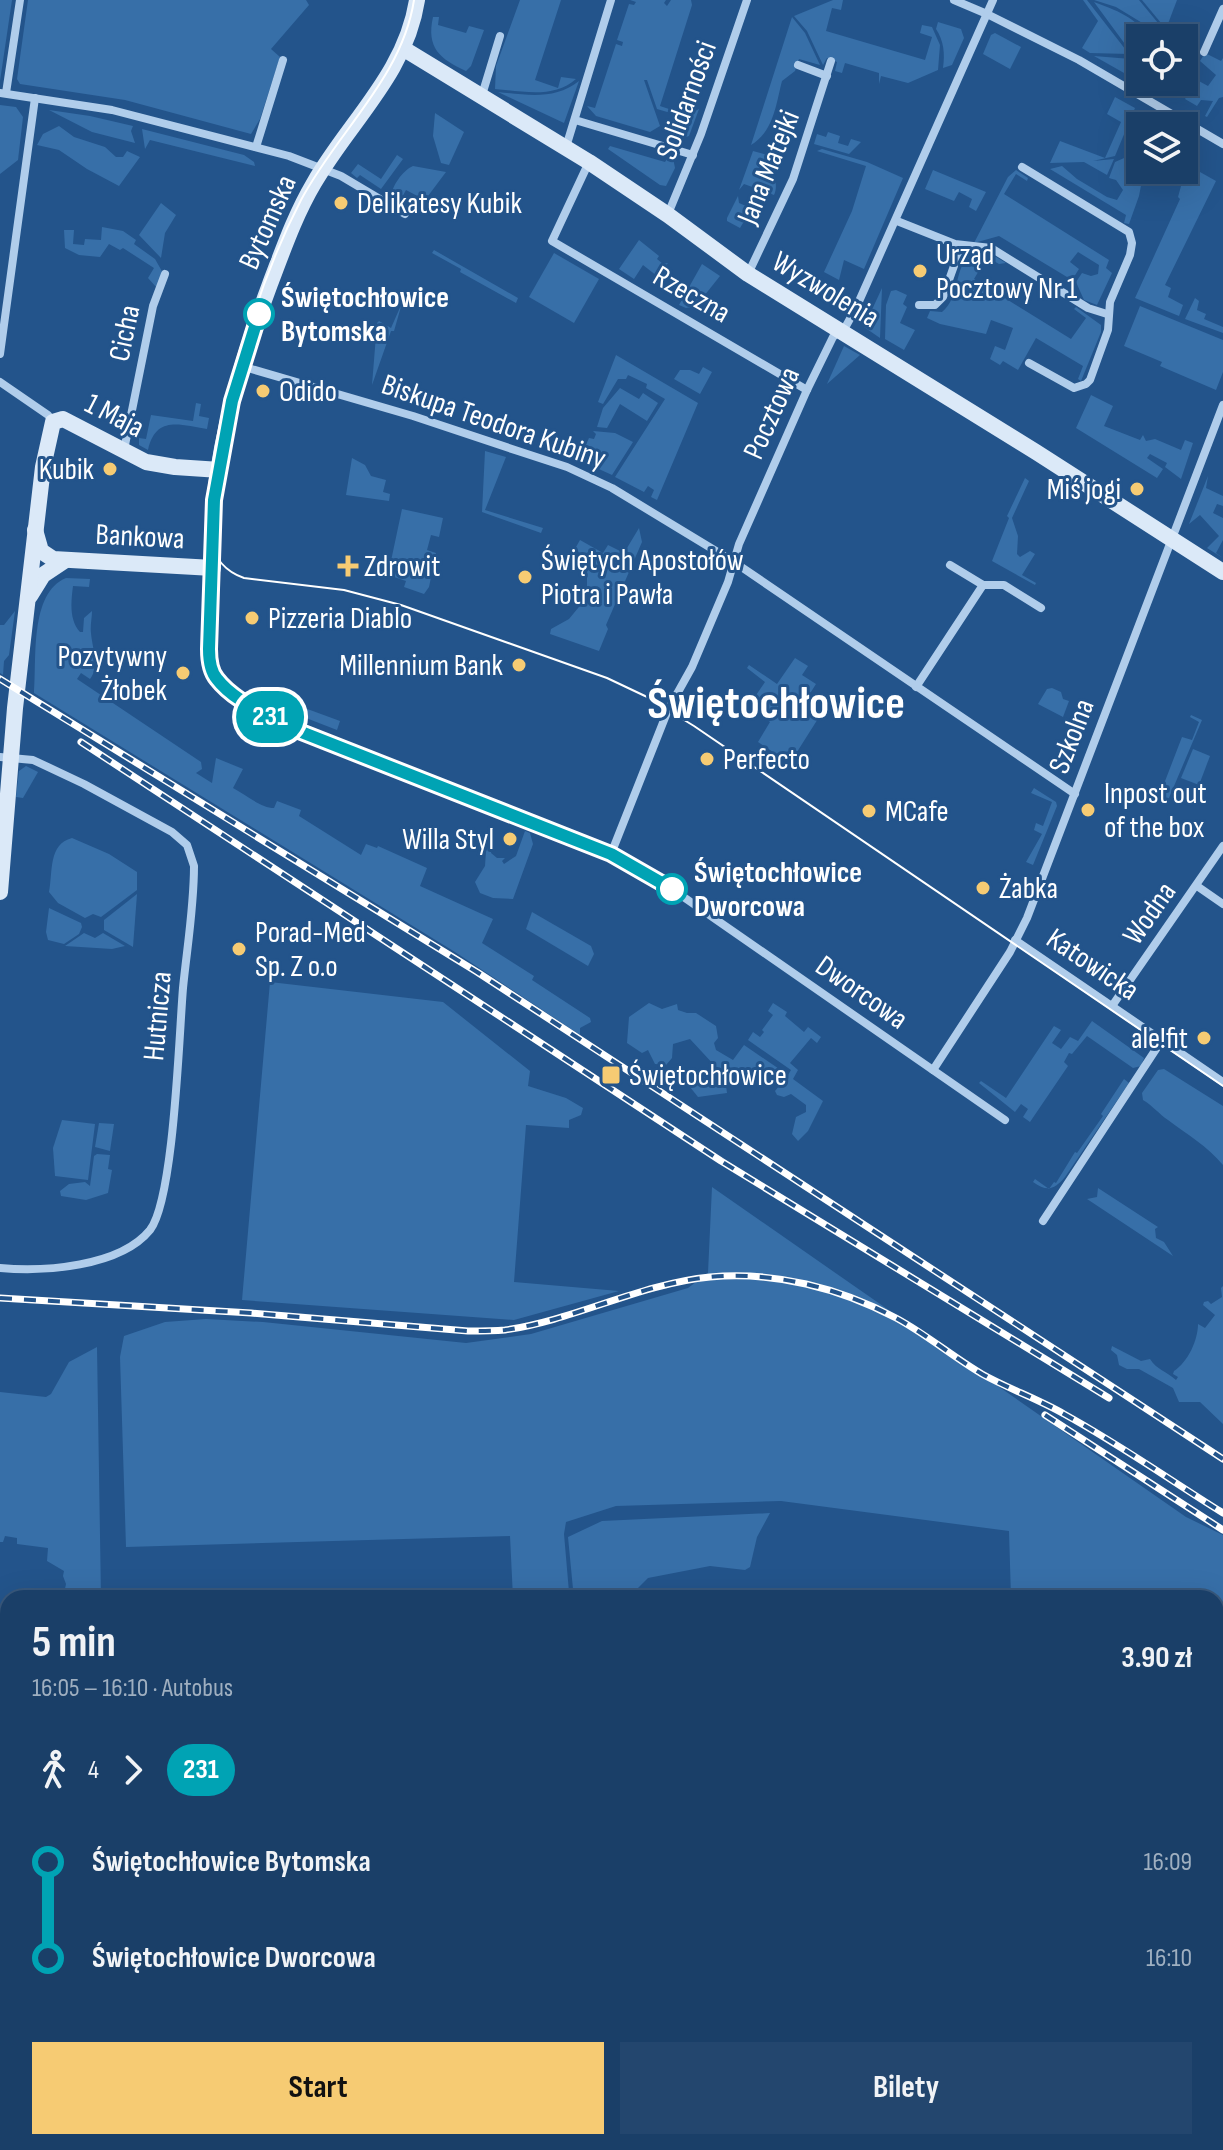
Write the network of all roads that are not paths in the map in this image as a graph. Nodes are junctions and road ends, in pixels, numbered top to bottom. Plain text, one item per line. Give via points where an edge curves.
1 (20, 0) edge
2 (417, 0) edge
3 (611, 0) edge
4 (747, 0) edge
5 (954, 0) edge
6 (993, 0) edge
7 (1223, 9) edge
8 (987, 14) junction
9 (500, 36) dead end
10 (404, 49) junction
11 (1204, 52) dead end
12 (283, 60) dead end
13 (831, 61) dead end
14 (798, 65) dead end
15 (827, 76) junction
16 (3, 93) edge
17 (482, 95) junction
18 (35, 98) junction
19 (575, 120) junction
20 (1223, 144) edge
21 (256, 147) junction
22 (566, 147) junction
23 (693, 155) junction
24 (589, 162) junction
25 (1022, 167) dead end
26 (323, 168) junction
27 (405, 214) dead end
28 (668, 215) junction
29 (897, 221) junction
30 (961, 246) junction
31 (165, 274) dead end
32 (748, 274) junction
33 (919, 305) dead end
34 (1107, 314) junction
35 (839, 331) junction
36 (0, 354) edge
37 (1029, 363) dead end
38 (241, 366) junction
39 (0, 382) edge
40 (807, 390) junction
41 (1223, 405) edge
42 (53, 422) junction
43 (123, 451) junction
44 (220, 470) junction
45 (35, 530) junction
46 (1171, 537) junction
47 (64, 561) junction
48 (734, 562) junction
49 (950, 565) dead end
50 (213, 568) junction
51 (1223, 572) edge
52 (983, 585) junction
53 (27, 606) junction
54 (1041, 608) dead end
55 (216, 679) joint
56 (916, 687) junction
57 (5, 758) edge
58 (1075, 794) junction
59 (1223, 846) edge
60 (611, 854) junction
61 (1197, 886) junction
62 (0, 892) edge
63 (1223, 904) edge
64 (1015, 940) junction
65 (1112, 1006) junction
66 (1162, 1040) junction
67 (933, 1070) junction
68 (1223, 1082) edge
69 (1005, 1120) dead end
70 (1043, 1221) dead end
71 (0, 1268) edge

1 - 16 street
2 - 10 street, Bytomska
3 - 19 street
4 - 23 street, Solidarności
5 - 8 street
6 - 8 street, Pocztowa
7 - 11 street
8 - 20 street via 1079,60
8 - 29 street, Pocztowa
9 - 17 street
10 - 17 street, Wyzwolenia
10 - 26 street, Bytomska
12 - 21 street
13 - 15 street, Jana Matejki
14 - 15 street
15 - 32 street, Jana Matejki via 793,179
16 - 18 street
17 - 22 street, Wyzwolenia
18 - 21 street via 122,112
18 - 36 street
19 - 22 street
19 - 23 street
21 - 26 street
22 - 24 street, Wyzwolenia
23 - 28 street, Solidarności
24 - 28 street, Wyzwolenia
24 - 40 street, Rzeczna via 552,241
25 - 34 street via 1132,236
26 - 27 street
26 - 38 street, Bytomska via 287,239
28 - 32 street, Wyzwolenia
29 - 30 street
29 - 35 street, Pocztowa via 856,308
30 - 33 street via 943,297 935,305
30 - 34 street via 996,251 1088,308
31 - 43 street, Cicha via 153,306
32 - 35 street, Wyzwolenia
34 - 37 street via 1108,330 1086,384 1068,386
35 - 40 street, Pocztowa
35 - 46 street, Wyzwolenia
38 - 44 street, Bytomska
38 - 48 street, Biskupa Teodora Kubiny via 567,467
39 - 42 street, 1 Maja
40 - 48 street, Pocztowa
41 - 46 street, Szkolna
42 - 43 street, 1 Maja via 63,419
42 - 45 street
43 - 44 street, 1 Maja via 146,462
44 - 50 street, Bytomska
45 - 47 street via 41,551
45 - 53 street
46 - 51 street, Wyzwolenia
46 - 58 street, Szkolna
47 - 50 street, Bankowa
47 - 53 street via 43,575
48 - 56 street, Biskupa Teodora Kubiny
48 - 60 street, Pocztowa
49 - 52 street
50 - 55 street, Bytomska via 209,659
52 - 54 street via 1004,585
52 - 56 street
53 - 57 street
55 - 60 street, Dworcowa via 286,726
56 - 58 street, Biskupa Teodora Kubiny
57 - 62 street
57 - 71 street, Hutnicza via 33,760 172,832 187,845 194,875 173,1113 157,1217 130,1246 89,1263
58 - 64 street, Szkolna
59 - 61 street, Wodna
60 - 67 street, Dworcowa via 672,889
61 - 63 street
61 - 65 street, Wodna
64 - 65 street, Katowicka
64 - 67 street, Szkolna
65 - 66 street, Katowicka
66 - 68 street, Katowicka
66 - 70 street
67 - 69 street, Dworcowa

